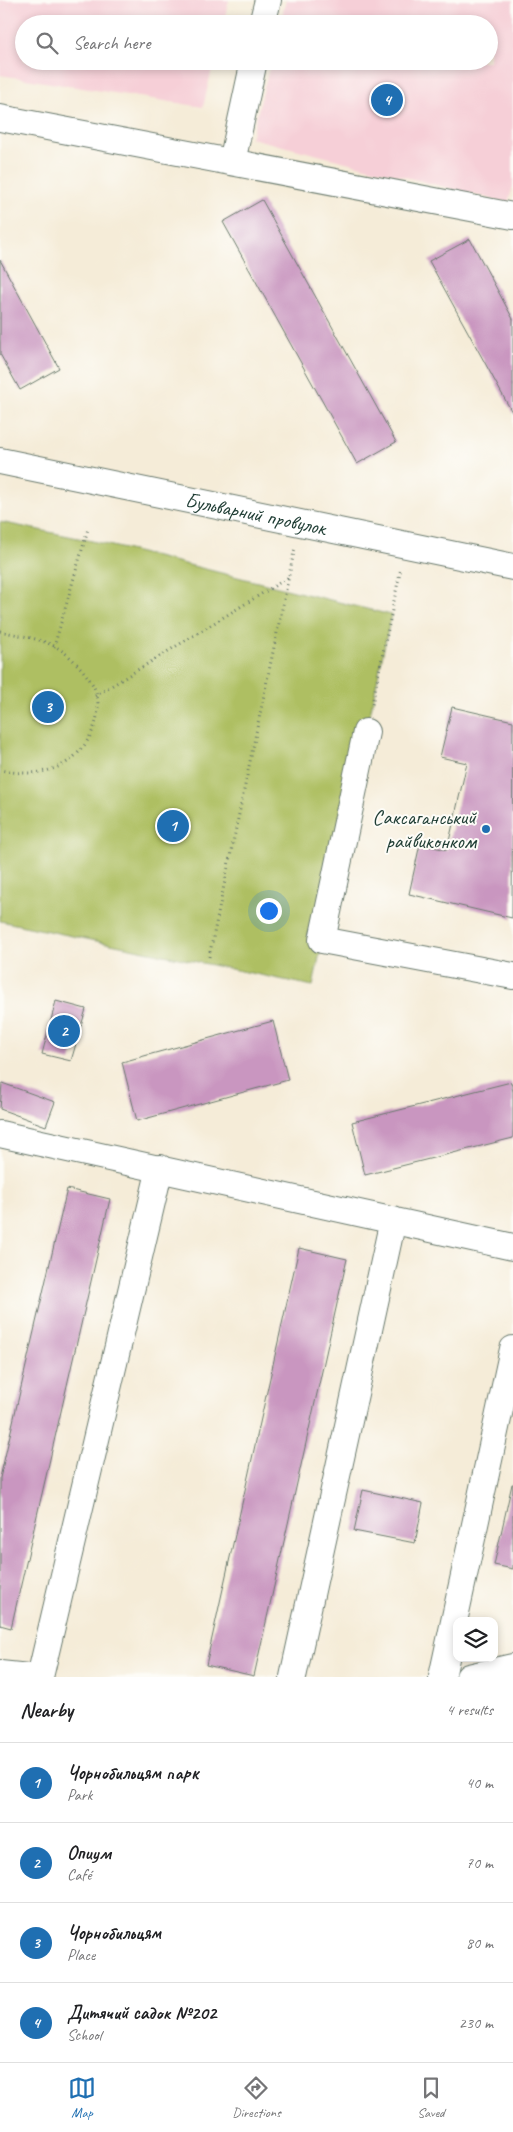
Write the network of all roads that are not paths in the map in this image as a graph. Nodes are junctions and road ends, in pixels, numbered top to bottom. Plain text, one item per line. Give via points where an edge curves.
1 (268, 0) edge
2 (264, 15) edge
3 (252, 70) edge
4 (0, 118) edge
5 (232, 162) junction
6 (513, 216) edge
7 (0, 461) edge
8 (513, 567) edge
9 (366, 732) road end
10 (513, 976) edge
11 (0, 1134) edge
12 (160, 1168) junction
13 (393, 1220) junction
14 (513, 1247) edge
15 (513, 1348) edge
16 (513, 1666) edge
17 (0, 1674) edge
18 (29, 1677) edge
19 (40, 1677) edge
20 (293, 1677) edge
21 (442, 1677) edge
22 (469, 1677) edge

1 - 2 street
3 - 5 street
4 - 5 street
5 - 6 street
7 - 8 street, Бульварний провулок
9 - 10 street via 322,940
11 - 12 street
12 - 13 street
12 - 19 street
13 - 14 street
13 - 20 street
15 - 21 street
16 - 22 street
17 - 18 street

